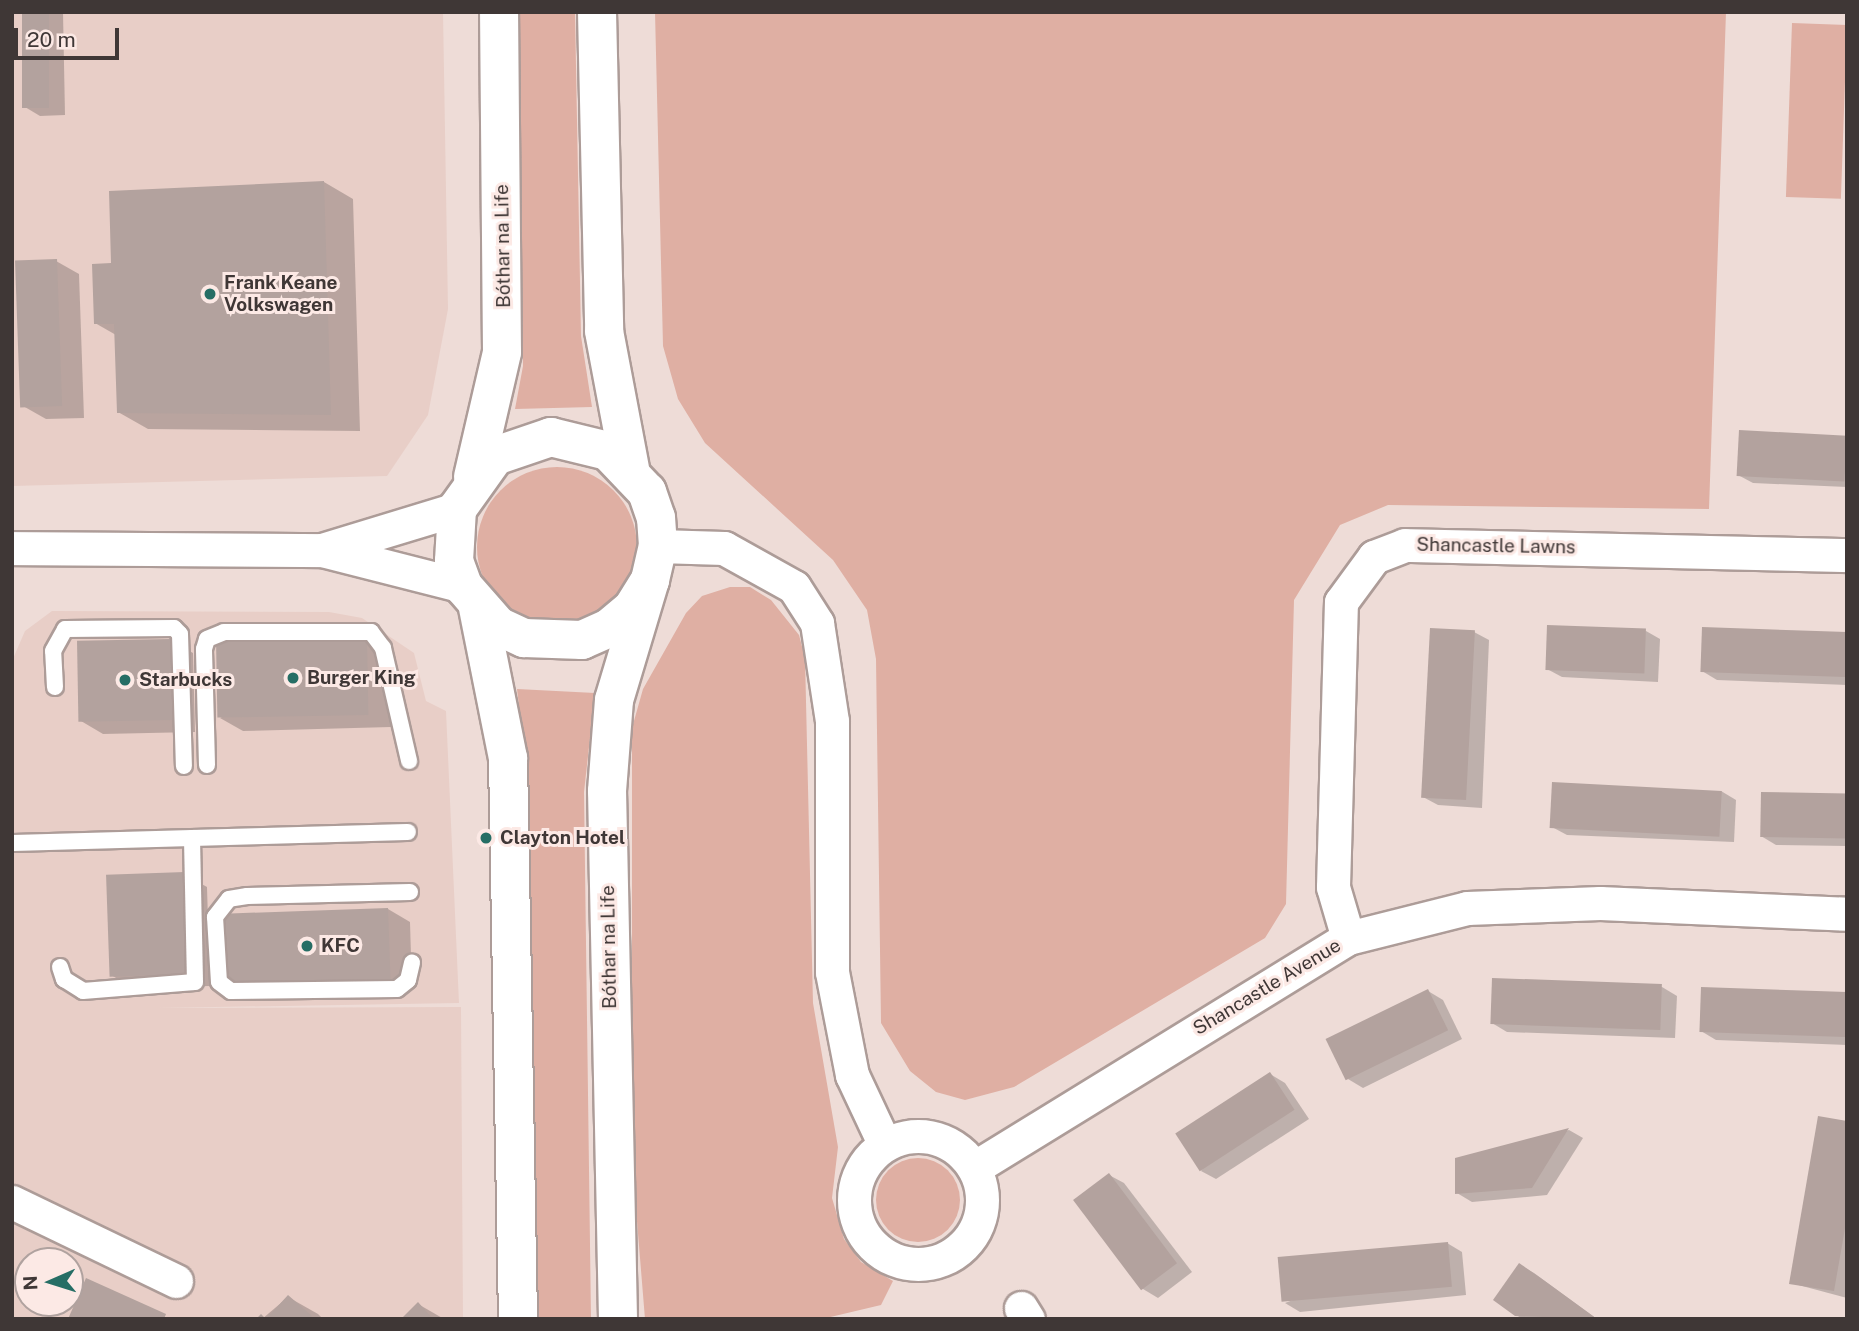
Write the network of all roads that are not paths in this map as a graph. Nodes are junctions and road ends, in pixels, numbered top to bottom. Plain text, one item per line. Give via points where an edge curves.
1 (499, 12) edge
2 (597, 12) edge
3 (630, 469) junction
4 (465, 493) junction
5 (12, 548) edge
6 (322, 550) junction
7 (1847, 555) edge
8 (654, 563) junction
9 (471, 597) junction
10 (55, 687) dead end
11 (409, 761) dead end
12 (208, 765) dead end
13 (184, 766) dead end
14 (408, 832) dead end
15 (192, 838) junction
16 (12, 843) edge
17 (410, 892) dead end
18 (1847, 914) edge
19 (1348, 938) junction
20 (412, 962) dead end
21 (60, 967) dead end
22 (886, 1144) junction
23 (974, 1168) junction
24 (12, 1202) edge
25 (516, 1262) junction
26 (176, 1281) dead end
27 (511, 1319) edge
28 (518, 1319) edge
29 (618, 1319) edge

1 - 4 street, Bóthar na Life via 502,352
2 - 3 street, Bóthar na Life via 604,331
3 - 4 street, Bóthar na Life via 590,443 551,437 513,447
3 - 8 street, Bóthar na Life via 647,492
4 - 6 street
4 - 9 street, Bóthar na Life via 454,561
5 - 6 street
6 - 9 street
7 - 19 street, Shancastle Lawns via 1405,545 1374,558 1341,602 1333,887
8 - 9 street via 632,609 582,640 524,638
8 - 22 street via 724,548 794,587 817,623 832,720 832,972 852,1076
8 - 29 street, Bóthar na Life via 614,700 607,791
9 - 25 street, Bóthar na Life via 508,758
10 - 13 lane via 53,651 65,629 174,628 180,634
11 - 12 lane via 383,648 371,632 224,632 207,639 204,649
14 - 15 lane
15 - 16 lane
15 - 21 lane via 195,982 83,991 64,979
17 - 20 lane via 247,896 229,900 215,918 219,982 231,991 397,989 408,980
18 - 19 street, Shancastle Avenue via 1600,903 1467,908
19 - 23 street, Shancastle Avenue
22 - 23 street via 924,1136 961,1152
22 - 23 street via 870,1157 854,1195 863,1234 894,1260 935,1263 968,1241 982,1205
24 - 26 street
25 - 27 street
25 - 28 street, Bóthar na Life

